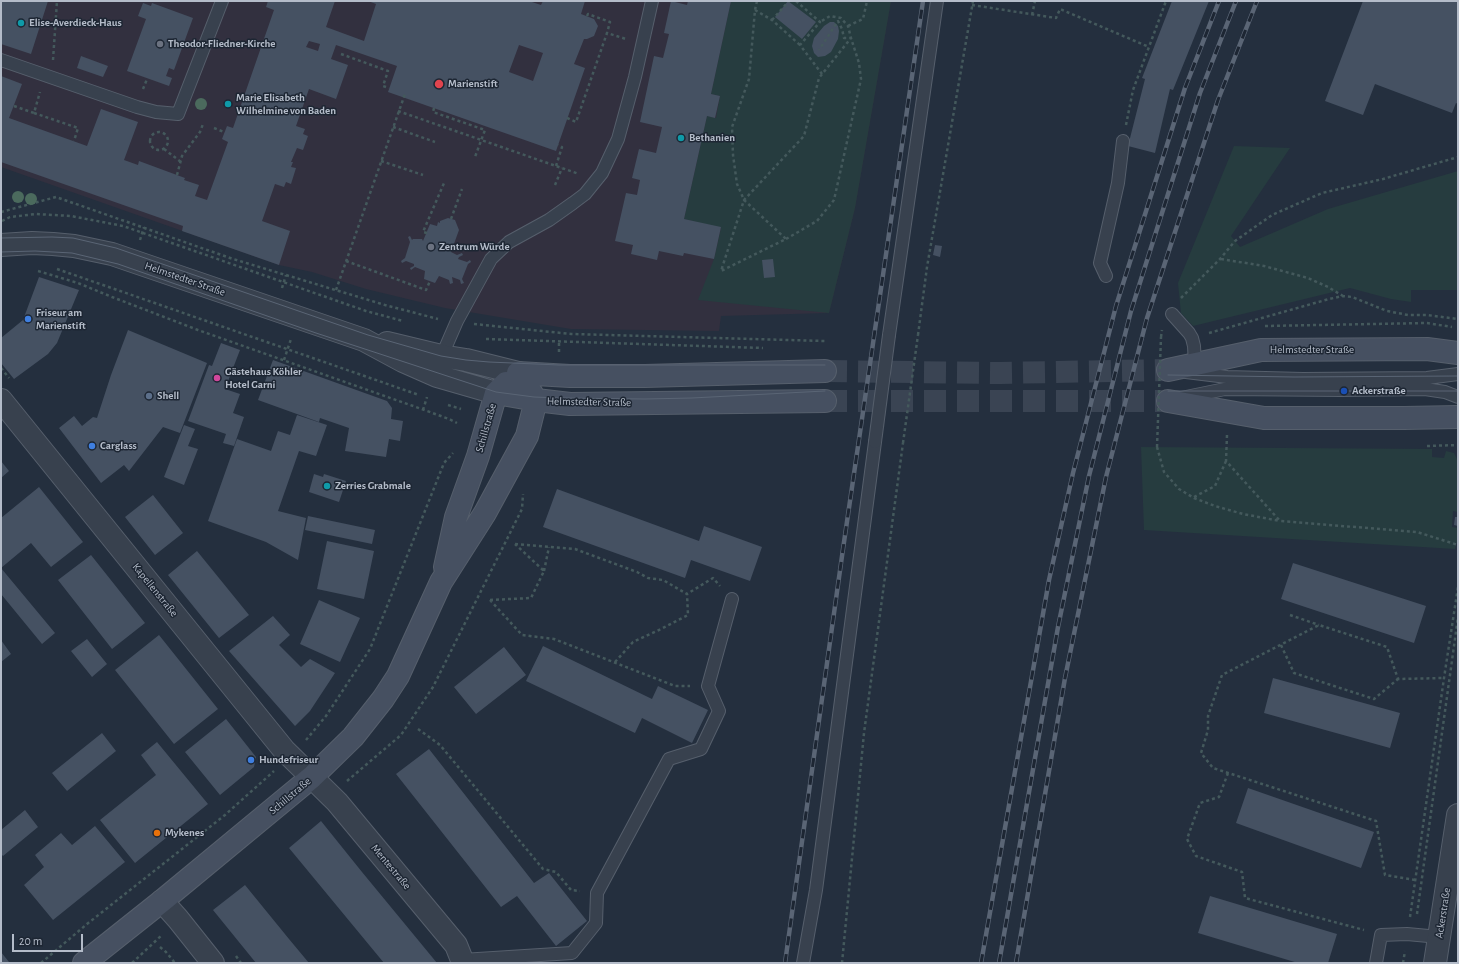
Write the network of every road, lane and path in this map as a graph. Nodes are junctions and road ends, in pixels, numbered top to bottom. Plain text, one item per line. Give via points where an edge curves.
1 (57, 1) edge
2 (222, 1) edge
3 (652, 1) edge
4 (757, 1) edge
5 (789, 1) edge
6 (796, 1) edge
7 (867, 1) edge
8 (937, 1) edge
9 (972, 1) edge
10 (1036, 1) edge
11 (1166, 1) edge
12 (972, 6) junction
13 (755, 10) junction
14 (1032, 15) junction
15 (587, 16) dead end
16 (772, 20) junction
17 (820, 22) junction
18 (848, 26) junction
19 (607, 33) junction
20 (851, 38) junction
21 (642, 44) junction
22 (800, 45) junction
23 (1149, 47) junction
24 (819, 50) dead end
25 (341, 54) dead end
26 (1, 60) edge
27 (822, 74) junction
28 (50, 78) junction
29 (389, 88) dead end
30 (405, 94) dead end
31 (14, 106) dead end
32 (434, 108) dead end
33 (398, 111) junction
34 (34, 113) junction
35 (567, 118) dead end
36 (203, 124) dead end
37 (393, 127) junction
38 (214, 128) dead end
39 (224, 132) dead end
40 (482, 140) junction
41 (74, 141) dead end
42 (1123, 141) joint
43 (435, 142) dead end
44 (558, 145) dead end
45 (164, 149) junction
46 (475, 157) dead end
47 (1458, 157) edge
48 (181, 162) junction
49 (381, 162) junction
50 (562, 168) junction
51 (177, 175) dead end
52 (423, 175) dead end
53 (576, 180) dead end
54 (444, 183) dead end
55 (555, 185) dead end
56 (462, 189) dead end
57 (744, 200) junction
58 (1, 212) edge
59 (451, 219) dead end
60 (1, 221) edge
61 (144, 227) junction
62 (142, 233) junction
63 (427, 233) dead end
64 (786, 240) junction
65 (138, 244) dead end
66 (1, 245) edge
67 (1220, 259) junction
68 (346, 261) junction
69 (51, 267) dead end
70 (38, 271) dead end
71 (286, 275) junction
72 (1106, 276) dead end
73 (430, 281) dead end
74 (284, 282) junction
75 (336, 290) junction
76 (281, 293) dead end
77 (1343, 296) junction
78 (1176, 302) dead end
79 (1172, 314) dead end
80 (438, 319) dead end
81 (1458, 319) edge
82 (404, 321) dead end
83 (472, 324) dead end
84 (1162, 329) dead end
85 (293, 333) dead end
86 (451, 334) junction
87 (1192, 338) junction
88 (825, 341) dead end
89 (765, 348) dead end
90 (288, 350) junction
91 (1458, 353) edge
92 (284, 360) junction
93 (1195, 365) junction
94 (439, 366) junction
95 (1168, 370) joint
96 (825, 371) tunnel mouth
97 (518, 374) junction
98 (1458, 374) edge
99 (496, 393) junction
100 (1458, 397) edge
101 (1, 400) edge
102 (434, 400) dead end
103 (536, 400) junction
104 (825, 401) tunnel mouth
105 (1168, 401) joint
106 (1458, 417) edge
107 (457, 423) dead end
108 (1227, 432) dead end
109 (1458, 445) edge
110 (456, 446) dead end
111 (1427, 446) dead end
112 (1226, 461) junction
113 (1194, 498) junction
114 (522, 509) dead end
115 (1280, 521) junction
116 (1458, 545) edge
117 (548, 547) junction
118 (544, 571) junction
119 (441, 582) junction
120 (1458, 587) edge
121 (687, 594) junction
122 (732, 598) joint
123 (1290, 615) dead end
124 (1458, 617) edge
125 (1320, 625) junction
126 (1281, 645) junction
127 (615, 663) junction
128 (1444, 678) junction
129 (1398, 679) junction
130 (708, 686) junction
131 (433, 687) dead end
132 (418, 729) dead end
133 (290, 756) junction
134 (1228, 773) junction
135 (312, 777) junction
136 (1458, 815) edge
137 (1415, 880) junction
138 (597, 893) junction
139 (162, 901) junction
140 (1411, 934) junction
141 (1381, 935) junction
142 (1439, 937) junction
143 (160, 947) dead end
144 (462, 961) edge
145 (42, 963) edge
146 (84, 963) edge
147 (175, 963) edge
148 (213, 963) edge
149 (804, 963) edge
150 (842, 963) edge
151 (1376, 963) edge
152 (1403, 963) edge
153 (1435, 963) edge

1 - 28 path
2 - 28 lane via 178,114 156,112
3 - 21 lane
4 - 13 path
5 - 16 path
6 - 17 path
7 - 18 path via 863,19
8 - 149 lane, bridge
9 - 12 path
10 - 14 path
11 - 23 path
12 - 14 path
12 - 150 path, bridge via 927,267 903,443 864,733
13 - 16 path
13 - 57 path via 749,79 732,127 732,156 737,184
14 - 23 path via 1056,18 1060,9
15 - 19 path via 588,14 610,22
16 - 22 path
17 - 18 path via 830,16 841,18
17 - 22 path
18 - 20 path
19 - 21 path
19 - 35 path via 576,122
20 - 24 path via 844,38 838,22
20 - 27 path
20 - 64 path via 861,79 834,200 817,221
21 - 86 lane via 618,139 602,173 585,194 549,220 509,242 491,259
22 - 27 path
23 - 42 path via 1133,90
25 - 29 path via 388,71 383,86
26 - 28 lane
27 - 57 path via 804,136
28 - 34 path
30 - 33 path
31 - 34 path
32 - 40 path via 433,112 485,130
33 - 37 path
33 - 40 path
34 - 41 path via 78,128
36 - 48 path via 182,156
37 - 43 path
37 - 49 path
38 - 39 path
40 - 46 path
40 - 50 path
42 - 72 lane via 1118,182 1100,263
44 - 50 path via 562,147 555,166
45 - 45 path via 168,144 166,134 157,132 152,135 152,148
45 - 48 path
47 - 67 path via 1383,179 1322,193 1272,215 1235,241
48 - 51 path
49 - 52 path
49 - 68 path
50 - 53 path via 581,175
50 - 55 path
54 - 63 path via 423,232
56 - 59 path
57 - 64 path
57 - 64 path via 721,271
58 - 61 path via 56,197
60 - 62 path via 10,217 36,214 71,216 123,226
61 - 62 path
61 - 71 path
62 - 65 path
62 - 74 path
66 - 94 street, Helmstedter Straße via 53,244 97,250 364,340 383,342
67 - 77 path via 1264,266 1308,278
67 - 78 path
68 - 73 path via 426,290
68 - 75 path
69 - 90 path
70 - 92 path via 78,283 198,330
71 - 74 path
71 - 75 path
74 - 76 path
74 - 82 path via 366,311
75 - 80 path
77 - 81 path via 1387,311
77 - 87 path
79 - 87 lane
83 - 88 path via 571,334
84 - 113 path, bridge via 1157,447 1164,472 1179,489
85 - 90 path
86 - 89 path via 494,340
86 - 94 lane
87 - 93 lane
90 - 92 path
90 - 102 path
91 - 93 main road, Helmstedter Straße via 1427,350 1261,350
92 - 107 path
93 - 95 main road, Helmstedter Straße
94 - 97 street, Helmstedter Straße via 466,360
94 - 99 street, Helmstedter Straße
95 - 98 lane via 1227,377 1303,379 1427,378
96 - 97 main road, Helmstedter Straße via 645,376
97 - 99 main road, Schillstraße
97 - 103 main road
99 - 103 main road, Helmstedter Straße
99 - 119 main road, Schillstraße via 478,456 456,516
100 - 105 lane via 1425,389 1225,389
101 - 133 street, Kapellenstraße
103 - 104 main road, Helmstedter Straße via 570,404
103 - 119 main road, Schillstraße via 529,431 520,452
105 - 106 main road via 1264,418
108 - 112 path
109 - 111 path
110 - 133 path via 444,463 370,650 326,716 309,738
112 - 113 path via 1215,486
112 - 115 path
113 - 115 path via 1243,514
114 - 131 path
115 - 116 path via 1417,532
117 - 118 path
117 - 118 path via 515,544
117 - 121 path via 575,549 648,578 663,580
118 - 127 path via 531,598 490,600 522,635 554,639
119 - 135 main road, Schillstraße via 398,676 354,738
120 - 128 path
121 - 122 path via 713,578
121 - 127 path via 688,615 633,642
122 - 130 lane
123 - 125 path
124 - 140 path
125 - 126 path
125 - 129 path via 1387,647
126 - 129 path via 1294,673 1374,699
126 - 134 path via 1222,676 1208,716 1208,730 1201,753 1213,768
127 - 130 path via 675,686
128 - 129 path
128 - 137 path
130 - 138 lane via 719,711 701,749 669,759
132 - 138 path via 440,745 543,869 556,872 571,890
133 - 135 street, Kapellenstraße
133 - 145 path via 225,815
134 - 137 path via 1376,821 1385,875
134 - 141 path via 1219,797 1200,803 1187,839 1196,856 1242,872 1246,898
135 - 139 main road, Schillstraße
135 - 144 street, Mentestraße via 337,802 456,945
136 - 142 street, Ackerstraße
137 - 140 path
138 - 144 lane via 596,923 572,953
139 - 146 main road, Schillstraße
139 - 148 street
140 - 141 lane
140 - 142 lane
140 - 152 path
141 - 151 lane
142 - 153 street, Ackerstraße
143 - 147 path

